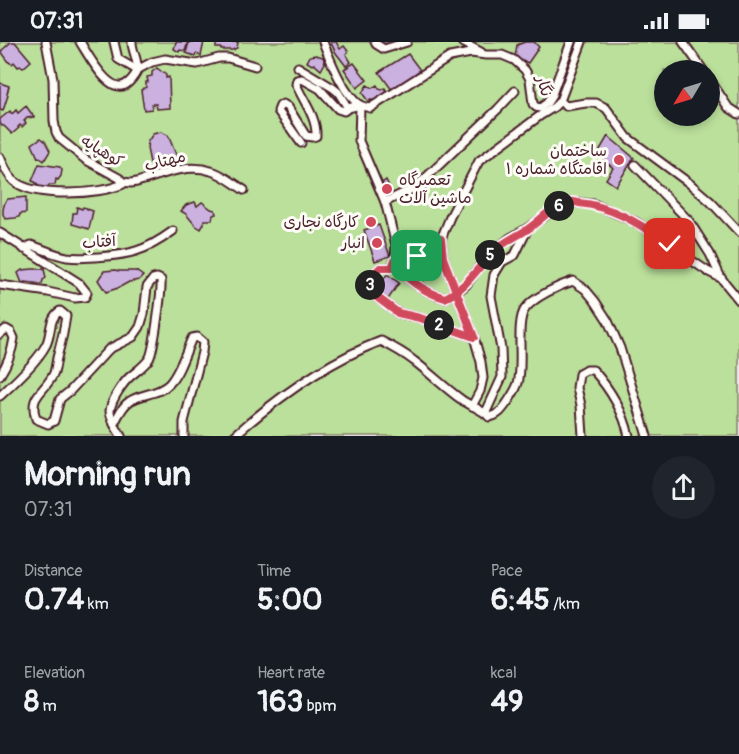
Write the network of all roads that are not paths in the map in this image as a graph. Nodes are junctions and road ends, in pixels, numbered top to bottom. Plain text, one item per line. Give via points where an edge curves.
1 (46, 42) edge
2 (80, 42) edge
3 (114, 42) edge
4 (132, 42) edge
5 (323, 42) edge
6 (375, 42) edge
7 (407, 42) edge
8 (462, 42) edge
9 (571, 42) edge
10 (582, 42) edge
11 (683, 42) edge
12 (486, 55) junction
13 (696, 60) edge
14 (255, 66) dead end
15 (298, 67) dead end
16 (137, 70) junction
17 (515, 91) dead end
18 (720, 95) edge
19 (560, 101) junction
20 (360, 105) junction
21 (348, 108) junction
22 (542, 111) junction
23 (739, 114) edge
24 (301, 143) dead end
25 (0, 157) edge
26 (635, 165) dead end
27 (123, 182) junction
28 (244, 190) dead end
29 (385, 202) junction
30 (528, 228) junction
31 (173, 231) dead end
32 (0, 232) edge
33 (739, 232) edge
34 (441, 239) junction
35 (24, 249) junction
36 (417, 256) dead end
37 (395, 260) junction
38 (721, 278) junction
39 (0, 285) edge
40 (739, 300) edge
41 (0, 334) edge
42 (474, 337) junction
43 (0, 375) edge
44 (0, 396) edge
45 (472, 406) junction
46 (486, 412) junction
47 (114, 424) junction
48 (120, 436) edge
49 (184, 436) edge
50 (234, 436) edge
51 (583, 436) edge
52 (629, 436) edge
53 (647, 436) edge

1 - 27 street, کوهپایه via 59,138
2 - 16 street via 112,84 125,85
3 - 16 street via 118,59
4 - 16 street
5 - 20 street via 337,76
6 - 7 street via 384,48
8 - 12 street
9 - 22 street, نگار
10 - 19 street
11 - 13 street
12 - 20 street, نگار via 450,57 370,108
12 - 22 street, نگار via 502,55 525,70 533,104
14 - 16 street via 228,58 197,64 165,59
15 - 21 street via 338,92
17 - 29 street via 416,187
18 - 23 street
19 - 22 street
19 - 33 street via 566,106 596,103 606,108 628,138 689,183
20 - 21 street, نگار
20 - 29 street via 358,141
21 - 24 street via 339,109 320,89 297,80 316,136 306,135 288,107 283,104 278,111
22 - 34 street via 479,161
25 - 27 street, کوهپایه via 11,178 37,191 112,189
26 - 38 street via 689,221
27 - 28 street, مهتاب via 194,167 212,171
29 - 37 street via 396,245
30 - 37 street, bridge via 495,250 466,285 445,298 411,280
30 - 38 street via 570,202 594,204 636,222
30 - 46 street via 515,255 502,262 494,275 491,296 502,377
31 - 35 street, آفتاب via 126,254 77,258 32,245
32 - 35 street
34 - 36 street
34 - 42 street via 443,258
35 - 39 street via 79,283 86,295 75,298
37 - 42 street via 392,268 380,268 370,278 370,292 398,313
38 - 40 street
41 - 43 street via 6,329 14,338
42 - 45 street via 483,378
44 - 47 street via 45,346 54,314 60,311 66,316 54,373 32,408 36,419 48,424 54,421 60,399 109,349 133,337 144,314 147,287 157,278 162,285 151,357 129,377 115,398 110,411
45 - 46 street
45 - 50 street via 413,360 381,341 327,367
46 - 53 street via 489,417 500,412 518,383 524,311 560,285 573,282 585,289 608,321
47 - 48 street
47 - 49 street via 130,401 170,384 192,338 197,337 203,342 202,352
51 - 52 street via 579,374 593,370 618,403

